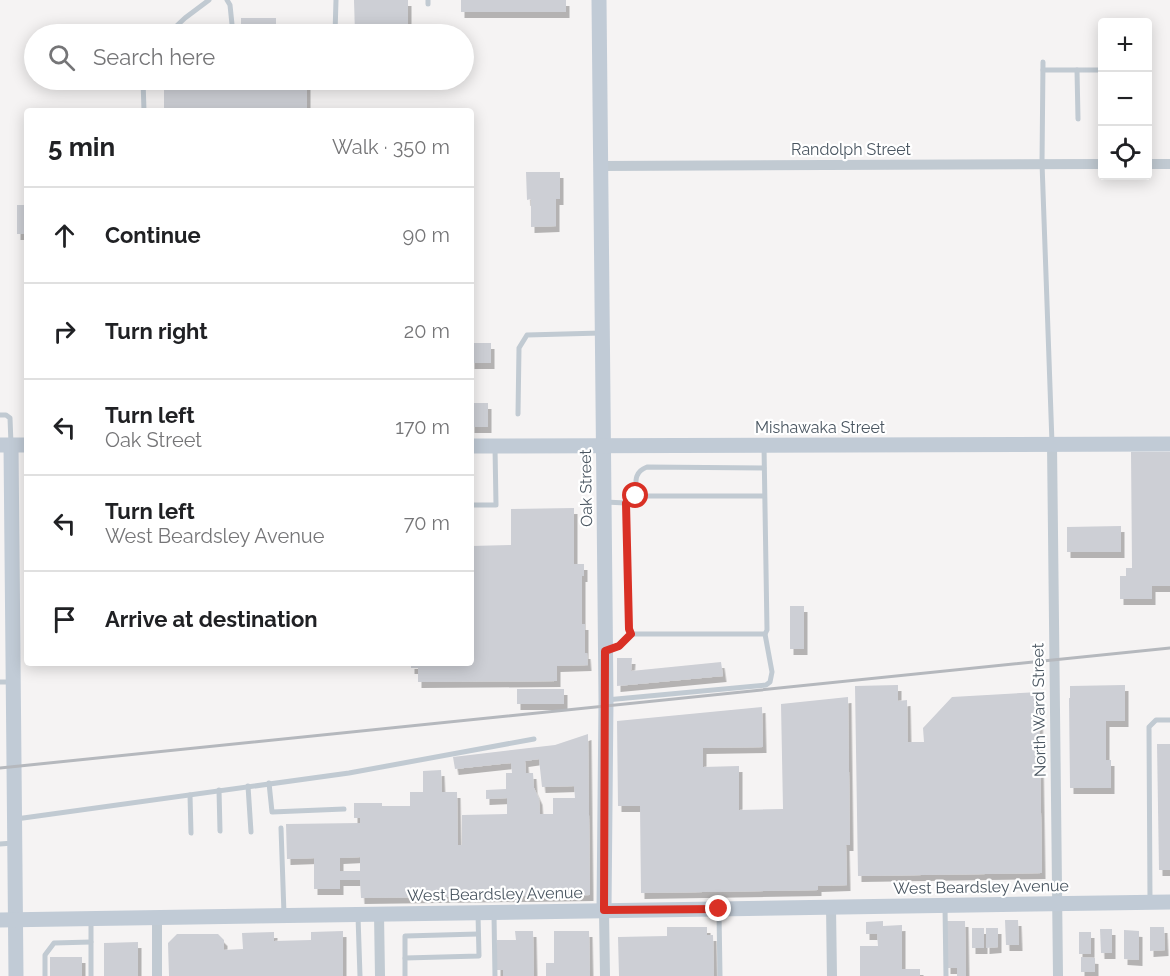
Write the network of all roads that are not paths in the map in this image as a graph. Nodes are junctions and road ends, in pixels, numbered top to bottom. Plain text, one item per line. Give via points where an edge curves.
1 (209, 0) edge
2 (227, 0) edge
3 (336, 0) edge
4 (599, 0) edge
5 (179, 24) edge
6 (232, 24) edge
7 (335, 24) edge
8 (1043, 62) dead end
9 (1043, 70) junction
10 (1077, 70) junction
11 (1098, 70) edge
12 (144, 90) edge
13 (144, 108) edge
14 (1078, 119) dead end
15 (1042, 163) junction
16 (1098, 164) edge
17 (1152, 164) edge
18 (1170, 164) edge
19 (601, 166) junction
20 (602, 333) junction
21 (518, 414) dead end
22 (0, 415) edge
23 (1052, 444) junction
24 (1170, 444) edge
25 (5, 445) edge
26 (24, 445) edge
27 (764, 445) junction
28 (474, 446) edge
29 (495, 446) junction
30 (603, 446) junction
31 (764, 468) junction
32 (764, 495) junction
33 (636, 496) junction
34 (6, 501) edge
35 (604, 502) junction
36 (626, 503) junction
37 (474, 505) edge
38 (765, 633) junction
39 (631, 634) junction
40 (605, 651) junction
41 (7, 682) edge
42 (606, 700) junction
43 (1170, 720) edge
44 (534, 739) dead end
45 (269, 783) junction
46 (248, 786) junction
47 (219, 790) junction
48 (190, 795) junction
49 (344, 809) dead end
50 (15, 820) junction
51 (281, 828) dead end
52 (220, 831) dead end
53 (251, 831) dead end
54 (191, 833) dead end
55 (7, 843) edge
56 (1150, 902) junction
57 (1170, 902) edge
58 (1058, 904) junction
59 (945, 905) junction
60 (831, 907) junction
61 (719, 909) junction
62 (604, 910) junction
63 (478, 912) junction
64 (494, 912) junction
65 (358, 914) junction
66 (379, 914) junction
67 (284, 915) junction
68 (157, 917) junction
69 (91, 918) junction
70 (8, 920) edge
71 (478, 934) junction
72 (91, 942) junction
73 (405, 958) junction
74 (16, 976) edge
75 (45, 976) edge
76 (91, 976) edge
77 (157, 976) edge
78 (360, 976) edge
79 (380, 976) edge
80 (405, 976) edge
81 (495, 976) edge
82 (604, 976) edge
83 (720, 976) edge
84 (832, 976) edge
85 (946, 976) edge
86 (1058, 976) edge

1 - 5 lane
2 - 6 lane
3 - 7 lane
4 - 19 street, Oak Street
8 - 9 lane
9 - 10 lane
9 - 15 lane
10 - 11 lane
10 - 14 lane
12 - 13 lane
15 - 16 street, Randolph Street
15 - 19 street, Randolph Street
15 - 23 lane
17 - 18 street
19 - 20 street, Oak Street
20 - 21 lane via 527,335 519,348
20 - 30 street, Oak Street
22 - 25 lane via 10,418
23 - 24 street, Mishawaka Street
23 - 27 street, Mishawaka Street
23 - 58 street, North Ward Street
25 - 26 street
25 - 34 street
27 - 30 street, Mishawaka Street
27 - 31 lane
28 - 29 street, Mishawaka Street
29 - 30 street, Mishawaka Street
29 - 37 lane via 496,505
30 - 35 street, Oak Street
31 - 32 lane
31 - 33 lane via 647,468 636,475
32 - 33 lane
32 - 38 lane
33 - 36 lane
34 - 41 street
35 - 36 lane
35 - 40 street, Oak Street
36 - 39 lane
38 - 39 lane
38 - 42 lane via 772,672 766,685
39 - 40 lane via 619,646
40 - 42 street, Oak Street
41 - 50 street
42 - 62 street, Oak Street
43 - 56 lane via 1156,720 1149,727
44 - 45 lane via 349,773
45 - 46 lane
45 - 49 lane via 272,812
46 - 47 lane
46 - 53 lane
47 - 48 lane
47 - 52 lane
48 - 50 lane
48 - 54 lane
50 - 55 street
51 - 67 lane
55 - 70 street
56 - 57 street, West Beardsley Avenue
56 - 58 street, West Beardsley Avenue
58 - 59 street, West Beardsley Avenue
58 - 86 street, North Ward Street
59 - 60 street, West Beardsley Avenue
59 - 85 lane
60 - 61 street, West Beardsley Avenue
60 - 84 street
61 - 62 street, West Beardsley Avenue
61 - 83 lane
62 - 64 street, West Beardsley Avenue
62 - 82 street, Oak Street
63 - 64 street, West Beardsley Avenue
63 - 66 street, West Beardsley Avenue
63 - 71 lane
64 - 81 lane
65 - 66 street, West Beardsley Avenue
65 - 67 street, West Beardsley Avenue
65 - 78 lane
66 - 79 street
67 - 68 street, West Beardsley Avenue
68 - 69 street, West Beardsley Avenue
68 - 77 street
69 - 70 street, West Beardsley Avenue
69 - 72 lane
70 - 74 street
71 - 73 lane via 464,938 405,936
71 - 73 lane via 479,956
72 - 75 lane via 54,943 45,955
72 - 76 lane
73 - 80 lane

